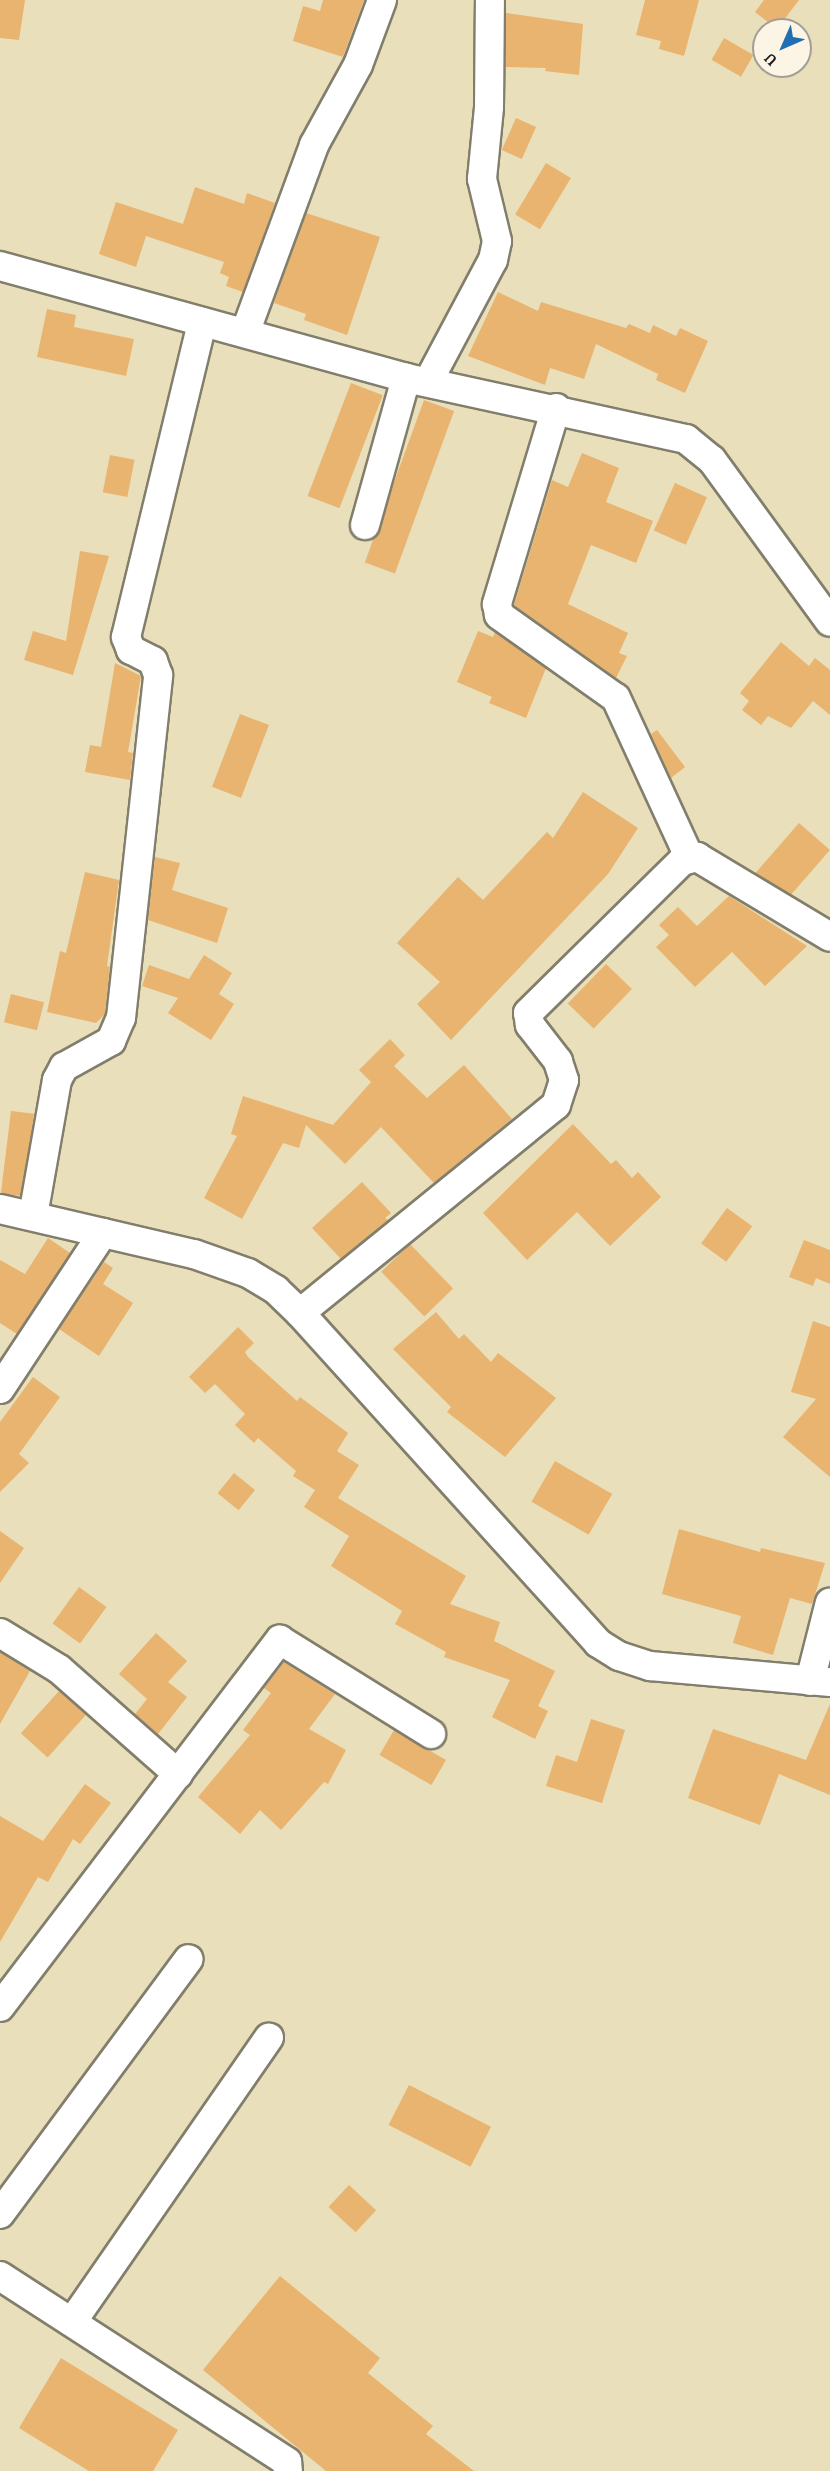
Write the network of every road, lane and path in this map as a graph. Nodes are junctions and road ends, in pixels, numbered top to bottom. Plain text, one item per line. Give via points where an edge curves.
1 (382, 0) edge
2 (490, 0) edge
3 (0, 266) edge
4 (202, 322) junction
5 (245, 333) junction
6 (417, 380) junction
7 (556, 408) junction
8 (365, 525) dead end
9 (830, 622) edge
10 (689, 857) junction
11 (830, 937) edge
12 (0, 1209) edge
13 (33, 1216) junction
14 (103, 1233) junction
15 (300, 1313) junction
16 (0, 1389) edge
17 (830, 1602) edge
18 (0, 1633) edge
19 (820, 1681) edge
20 (431, 1734) dead end
21 (178, 1774) junction
22 (189, 1959) dead end
23 (0, 2007) edge
24 (269, 2038) dead end
25 (0, 2214) edge
26 (0, 2276) edge
27 (72, 2322) junction
28 (288, 2471) edge

1 - 5 street via 358,65 314,145
2 - 6 street via 489,107 482,179 497,241 493,260
3 - 4 street
4 - 5 street
4 - 13 street via 126,637 131,650 153,661 158,675 121,1018 111,1041 64,1067 57,1080
5 - 6 street
6 - 7 street
6 - 8 street
7 - 9 street via 686,439 698,446
7 - 10 street via 496,604 499,615 616,698
10 - 11 street via 705,861
10 - 15 street via 528,1013 530,1025 558,1061 564,1080 556,1106
12 - 13 street
13 - 14 street
14 - 15 street via 194,1254 248,1273
14 - 16 street
15 - 19 street via 598,1643 619,1656 650,1666
17 - 19 street
18 - 21 street via 58,1669
20 - 21 street via 280,1640
21 - 23 street
22 - 25 street
24 - 27 street
26 - 27 street
27 - 28 street via 287,2462

